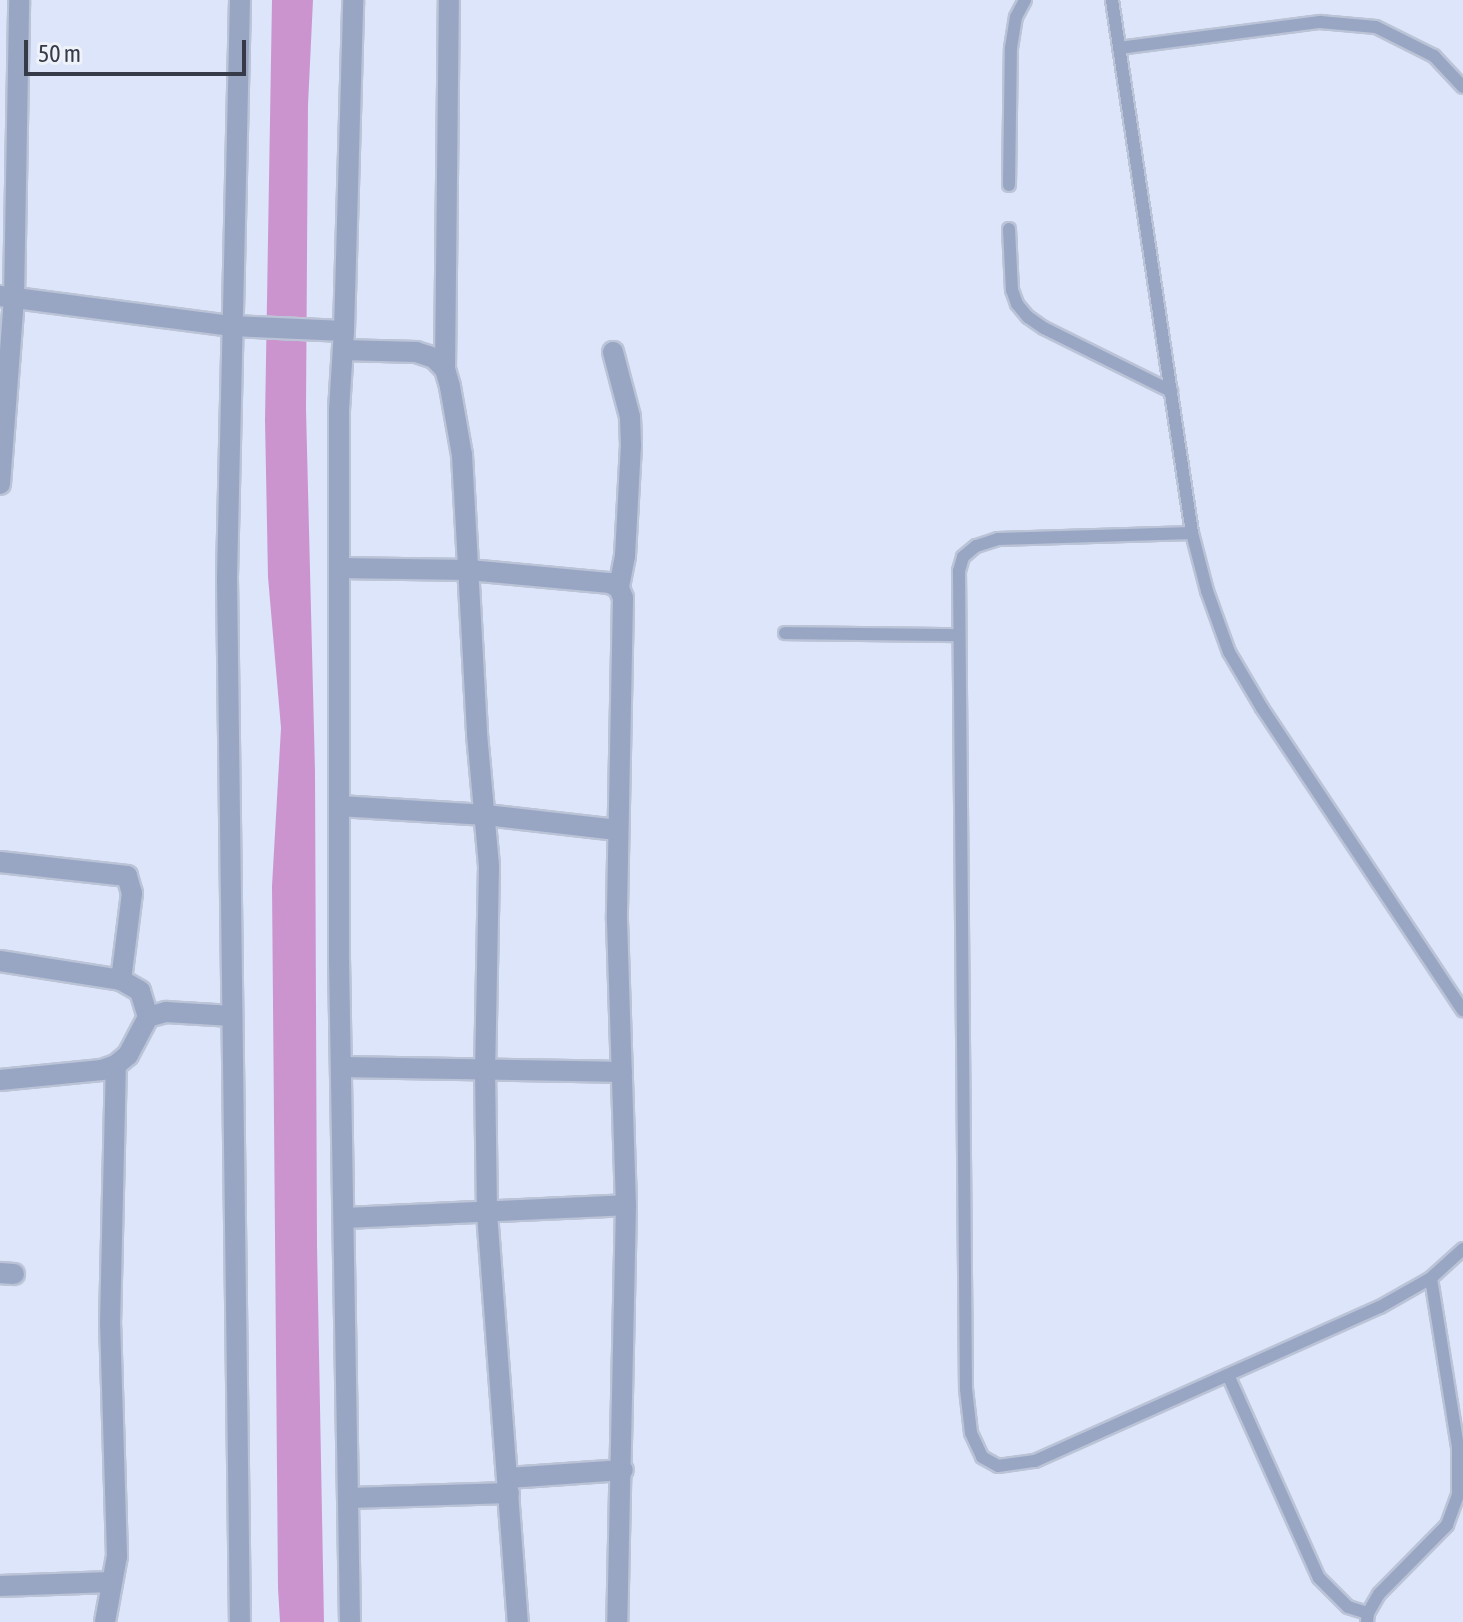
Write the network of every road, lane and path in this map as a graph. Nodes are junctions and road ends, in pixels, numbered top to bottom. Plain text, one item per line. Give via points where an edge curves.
1 (19, 0) edge
2 (240, 0) edge
3 (353, 0) edge
4 (449, 0) edge
5 (1025, 0) edge
6 (1112, 0) edge
7 (1119, 48) junction
8 (1463, 87) edge
9 (1009, 185) dead end
10 (1009, 229) dead end
11 (7, 297) edge
12 (238, 327) junction
13 (344, 341) junction
14 (613, 352) dead end
15 (445, 369) junction
16 (1171, 391) junction
17 (0, 484) edge
18 (1192, 533) junction
19 (339, 568) junction
20 (469, 570) junction
21 (619, 588) junction
22 (785, 633) dead end
23 (957, 635) junction
24 (339, 806) junction
25 (486, 815) junction
26 (617, 830) junction
27 (0, 862) edge
28 (0, 961) edge
29 (121, 980) junction
30 (1463, 1010) edge
31 (232, 1016) junction
32 (148, 1017) junction
33 (116, 1065) junction
34 (341, 1067) junction
35 (485, 1069) junction
36 (622, 1072) junction
37 (0, 1080) edge
38 (626, 1205) junction
39 (487, 1213) junction
40 (344, 1218) junction
41 (1463, 1249) edge
42 (1431, 1278) junction
43 (1228, 1375) junction
44 (623, 1470) junction
45 (509, 1485) junction
46 (349, 1498) junction
47 (111, 1582) junction
48 (0, 1586) edge
49 (1368, 1618) edge
50 (105, 1622) edge
51 (240, 1622) edge
52 (350, 1622) edge
53 (518, 1622) edge
54 (617, 1622) edge

1 - 11 street
2 - 12 street
3 - 13 street
4 - 15 street
5 - 9 lane via 1011,48
6 - 7 lane
7 - 8 lane via 1320,22 1376,27 1434,56
7 - 16 lane
10 - 16 lane via 1012,290 1028,317
11 - 12 street
11 - 17 street
12 - 13 street via 314,330
12 - 31 street via 227,577
13 - 15 street via 416,352
13 - 19 street
14 - 21 street via 630,417 631,445
15 - 20 street via 466,489
16 - 18 lane
18 - 23 lane via 998,539 976,546 963,557 959,571
18 - 30 lane via 1229,652
19 - 20 street
19 - 24 street
20 - 21 street
20 - 25 street
21 - 26 street via 623,598
22 - 23 lane
23 - 43 lane via 966,1389 971,1433 982,1457 998,1466 1014,1466
24 - 25 street
24 - 34 street
25 - 26 street
25 - 35 street
26 - 36 street
27 - 29 street via 127,876 132,893
28 - 29 street
29 - 32 street via 140,991
31 - 32 street via 166,1012
31 - 51 street
32 - 33 street via 128,1055
33 - 37 street
33 - 47 street via 110,1325 117,1556
34 - 35 street
34 - 40 street
35 - 36 street
35 - 39 street
36 - 38 street
38 - 39 street
38 - 44 street
39 - 40 street
39 - 45 street
40 - 46 street
41 - 42 lane
42 - 43 lane via 1380,1307
42 - 49 lane via 1458,1447 1458,1495 1447,1525 1379,1594
43 - 49 lane via 1319,1578 1348,1607
44 - 45 street
44 - 54 street
45 - 46 street
45 - 53 street
46 - 52 street
47 - 48 street
47 - 50 street

